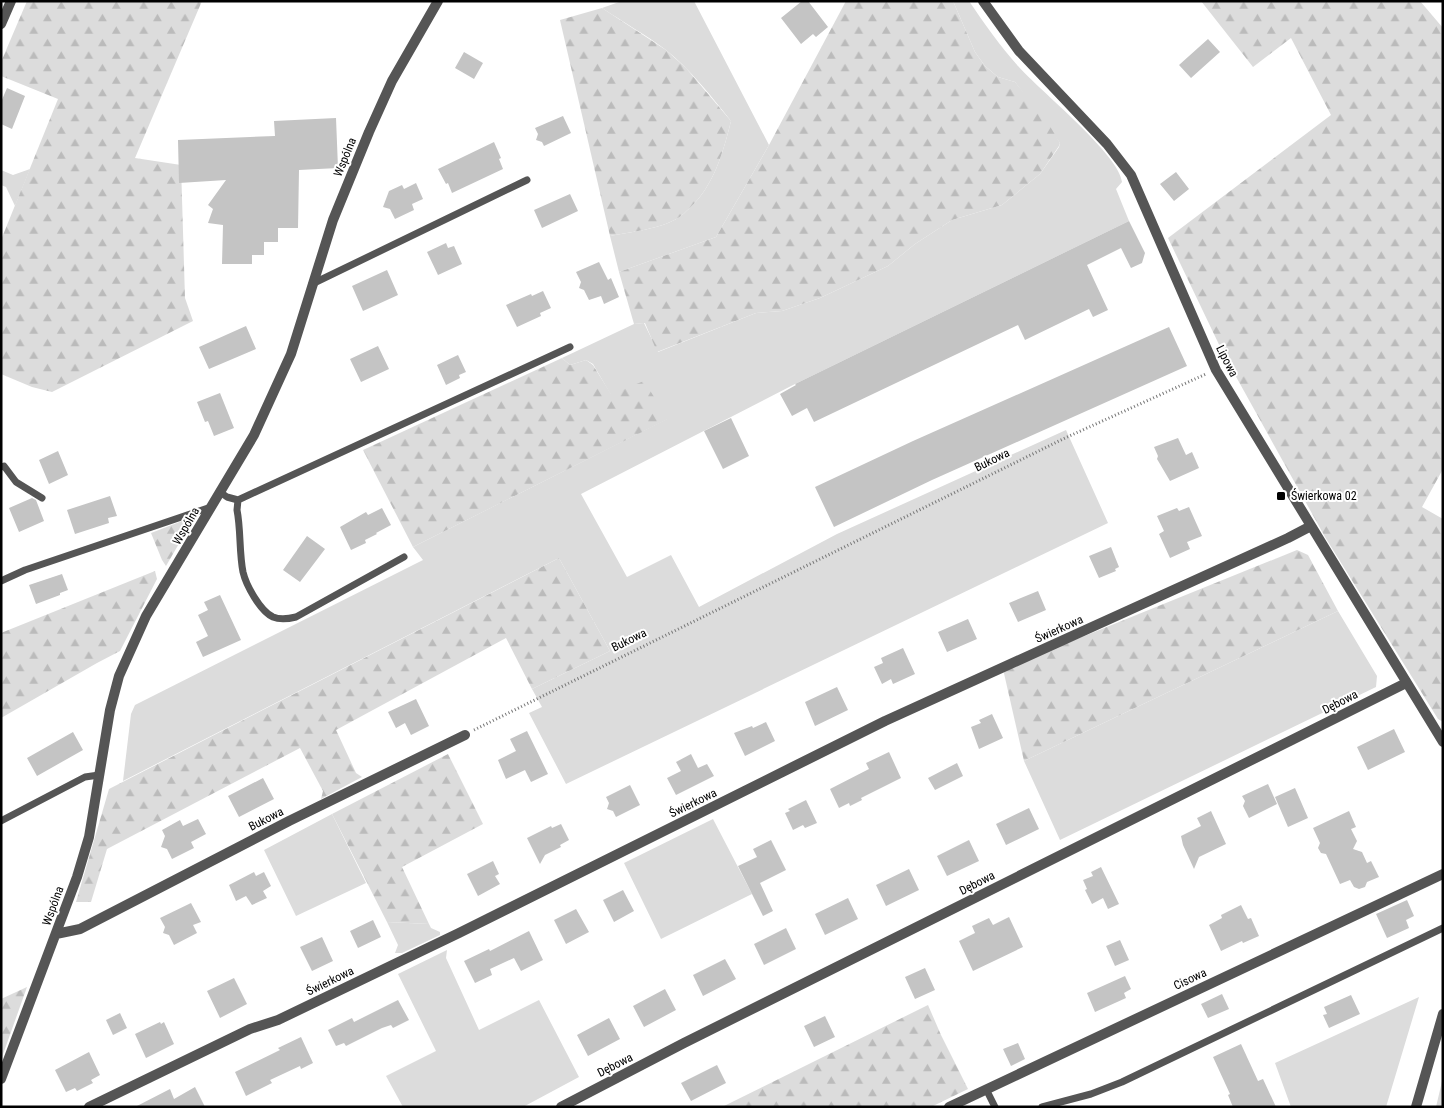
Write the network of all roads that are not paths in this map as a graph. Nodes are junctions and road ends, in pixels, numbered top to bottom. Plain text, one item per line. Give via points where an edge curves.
1 (11, 1) edge
2 (438, 1) edge
3 (983, 1) edge
4 (1, 24) edge
5 (527, 180) dead end
6 (312, 284) junction
7 (570, 347) dead end
8 (1, 467) edge
9 (220, 492) junction
10 (42, 498) dead end
11 (238, 500) junction
12 (211, 507) junction
13 (1311, 526) junction
14 (404, 558) dead end
15 (1, 581) edge
16 (1406, 683) junction
17 (465, 735) road end
18 (1443, 742) edge
19 (99, 775) junction
20 (1, 821) edge
21 (1443, 874) edge
22 (1443, 928) edge
23 (56, 934) junction
24 (1443, 1014) edge
25 (1, 1079) edge
26 (986, 1089) junction
27 (89, 1107) edge
28 (561, 1107) edge
29 (949, 1107) edge
30 (996, 1107) edge
31 (1042, 1107) edge
32 (1416, 1107) edge

1 - 4 street
2 - 6 street, Wspólna via 392,81 369,132 333,220
3 - 13 street, Lipowa via 1019,51 1107,144 1131,175 1216,370
5 - 6 lane
6 - 9 street, Wspólna via 291,354 254,436
7 - 11 lane
8 - 10 lane via 4,466 16,482
9 - 11 lane
9 - 12 street, Wspólna
11 - 14 lane via 243,573 252,594 272,617 296,617
12 - 15 lane
12 - 19 street, Wspólna via 146,616 119,676
13 - 16 street, Lipowa
13 - 27 street, Świerkowa via 885,721 433,946
16 - 18 street, Lipowa
16 - 28 street, Dębowa
17 - 23 street, Bukowa via 80,929
19 - 20 lane via 85,777
19 - 23 street, Wspólna via 89,837
21 - 26 street, Cisowa
22 - 31 lane via 1122,1082
23 - 25 street, Wspólna
24 - 32 street
26 - 29 street, Cisowa
26 - 30 lane

